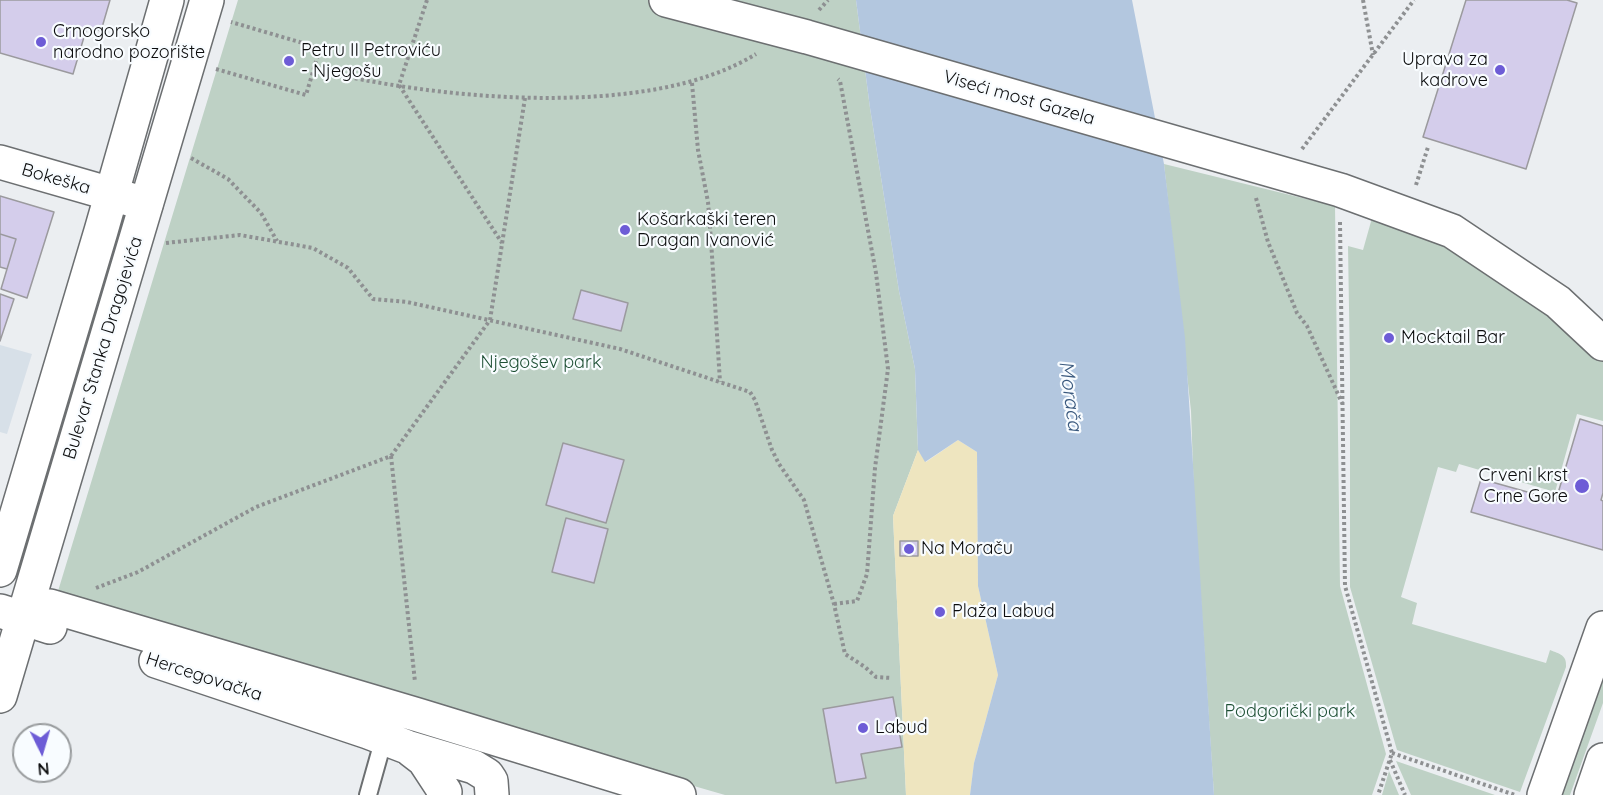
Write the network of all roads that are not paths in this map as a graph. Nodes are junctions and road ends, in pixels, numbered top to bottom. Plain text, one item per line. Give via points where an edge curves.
1 (167, 0) edge
2 (666, 0) edge
3 (215, 10) edge
4 (0, 162) edge
5 (112, 195) junction
6 (146, 204) junction
7 (1603, 344) edge
8 (0, 570) edge
9 (24, 612) edge
10 (1603, 628) edge
11 (0, 696) edge
12 (396, 743) junction
13 (1603, 760) edge
14 (467, 766) junction
15 (445, 793) edge
16 (368, 795) edge
17 (492, 795) edge
18 (679, 795) edge
19 (1545, 795) edge
20 (1591, 795) edge

1 - 5 street, Bulevar Stanka Dragojevića
2 - 7 street, Viseći most Gazela via 1340,190 1406,214 1452,231 1558,302
3 - 6 street, Bulevar Stanka Dragojevića
4 - 5 street, Bokeška
5 - 6 street, Bokeška
5 - 8 street, Bulevar Stanka Dragojevića
6 - 9 street, Bulevar Stanka Dragojevića
9 - 11 street, Bulevar Stanka Dragojevića
9 - 12 street, Hercegovačka
9 - 18 street via 418,715
10 - 19 street
12 - 14 street, Hercegovačka
12 - 15 street, Hercegovačka via 424,760
12 - 16 lane
13 - 20 street
14 - 15 street, Hercegovačka via 448,778
14 - 17 street, Hercegovačka via 487,775

